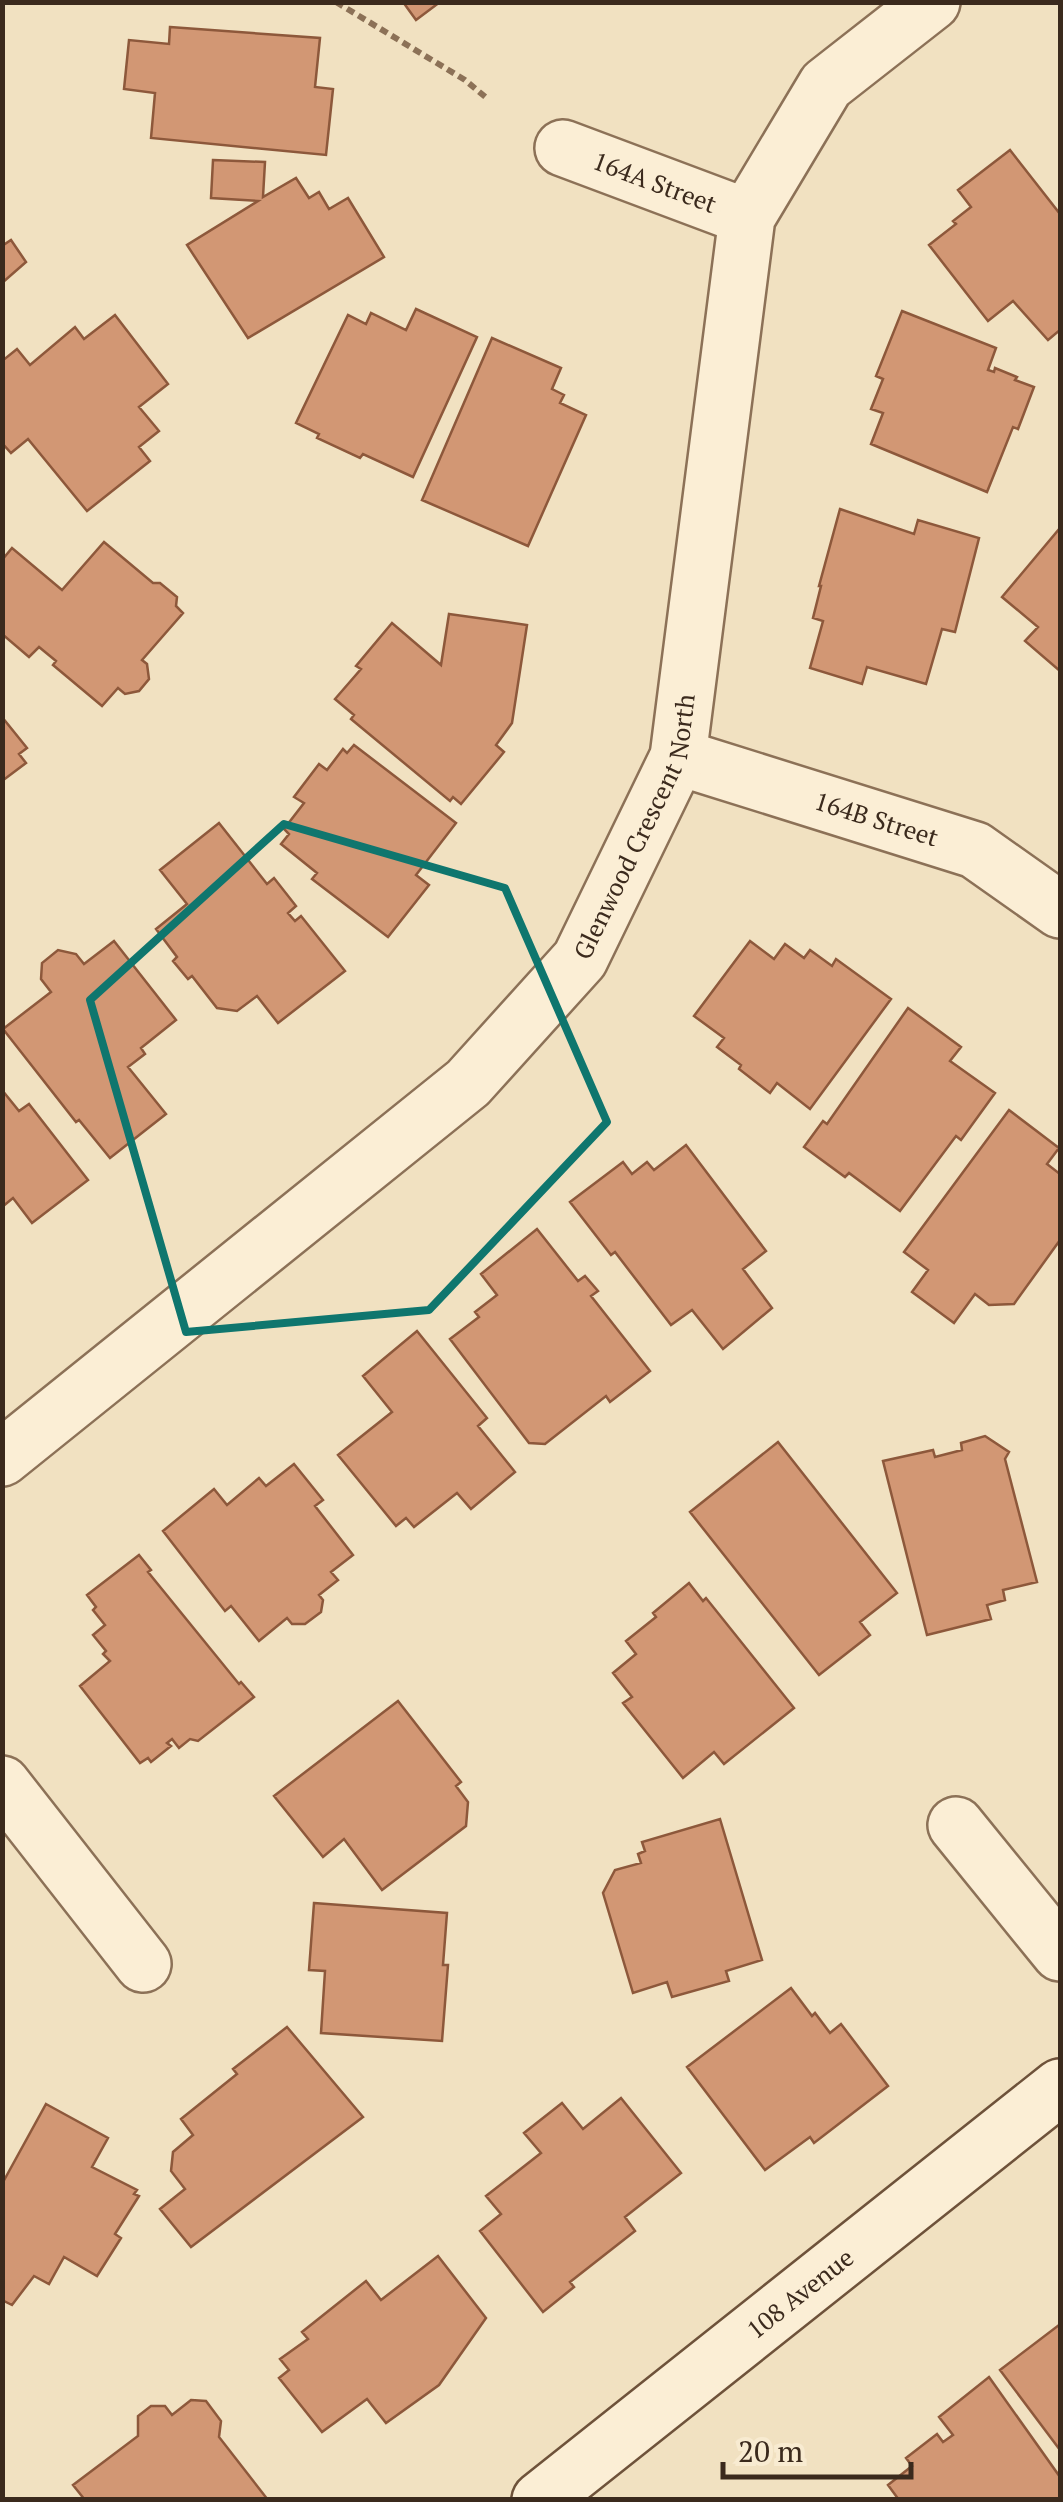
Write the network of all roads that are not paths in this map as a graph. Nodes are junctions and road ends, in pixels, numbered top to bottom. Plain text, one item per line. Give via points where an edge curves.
1 (932, 2) edge
2 (564, 148) dead end
3 (747, 217) junction
4 (678, 757) junction
5 (1060, 910) edge
6 (2, 1458) edge
7 (2, 1784) edge
8 (956, 1825) dead end
9 (1060, 1953) edge
10 (144, 1964) dead end
11 (1060, 2087) edge
12 (540, 2500) edge

1 - 3 street, Glenwood Crescent North via 826,85
2 - 3 street, 164A Street
3 - 4 street, Glenwood Crescent North
4 - 5 street, 164B Street via 975,850
4 - 6 street, Glenwood Crescent North via 580,959 468,1083
7 - 10 street
8 - 9 street
11 - 12 street, 108 Avenue

